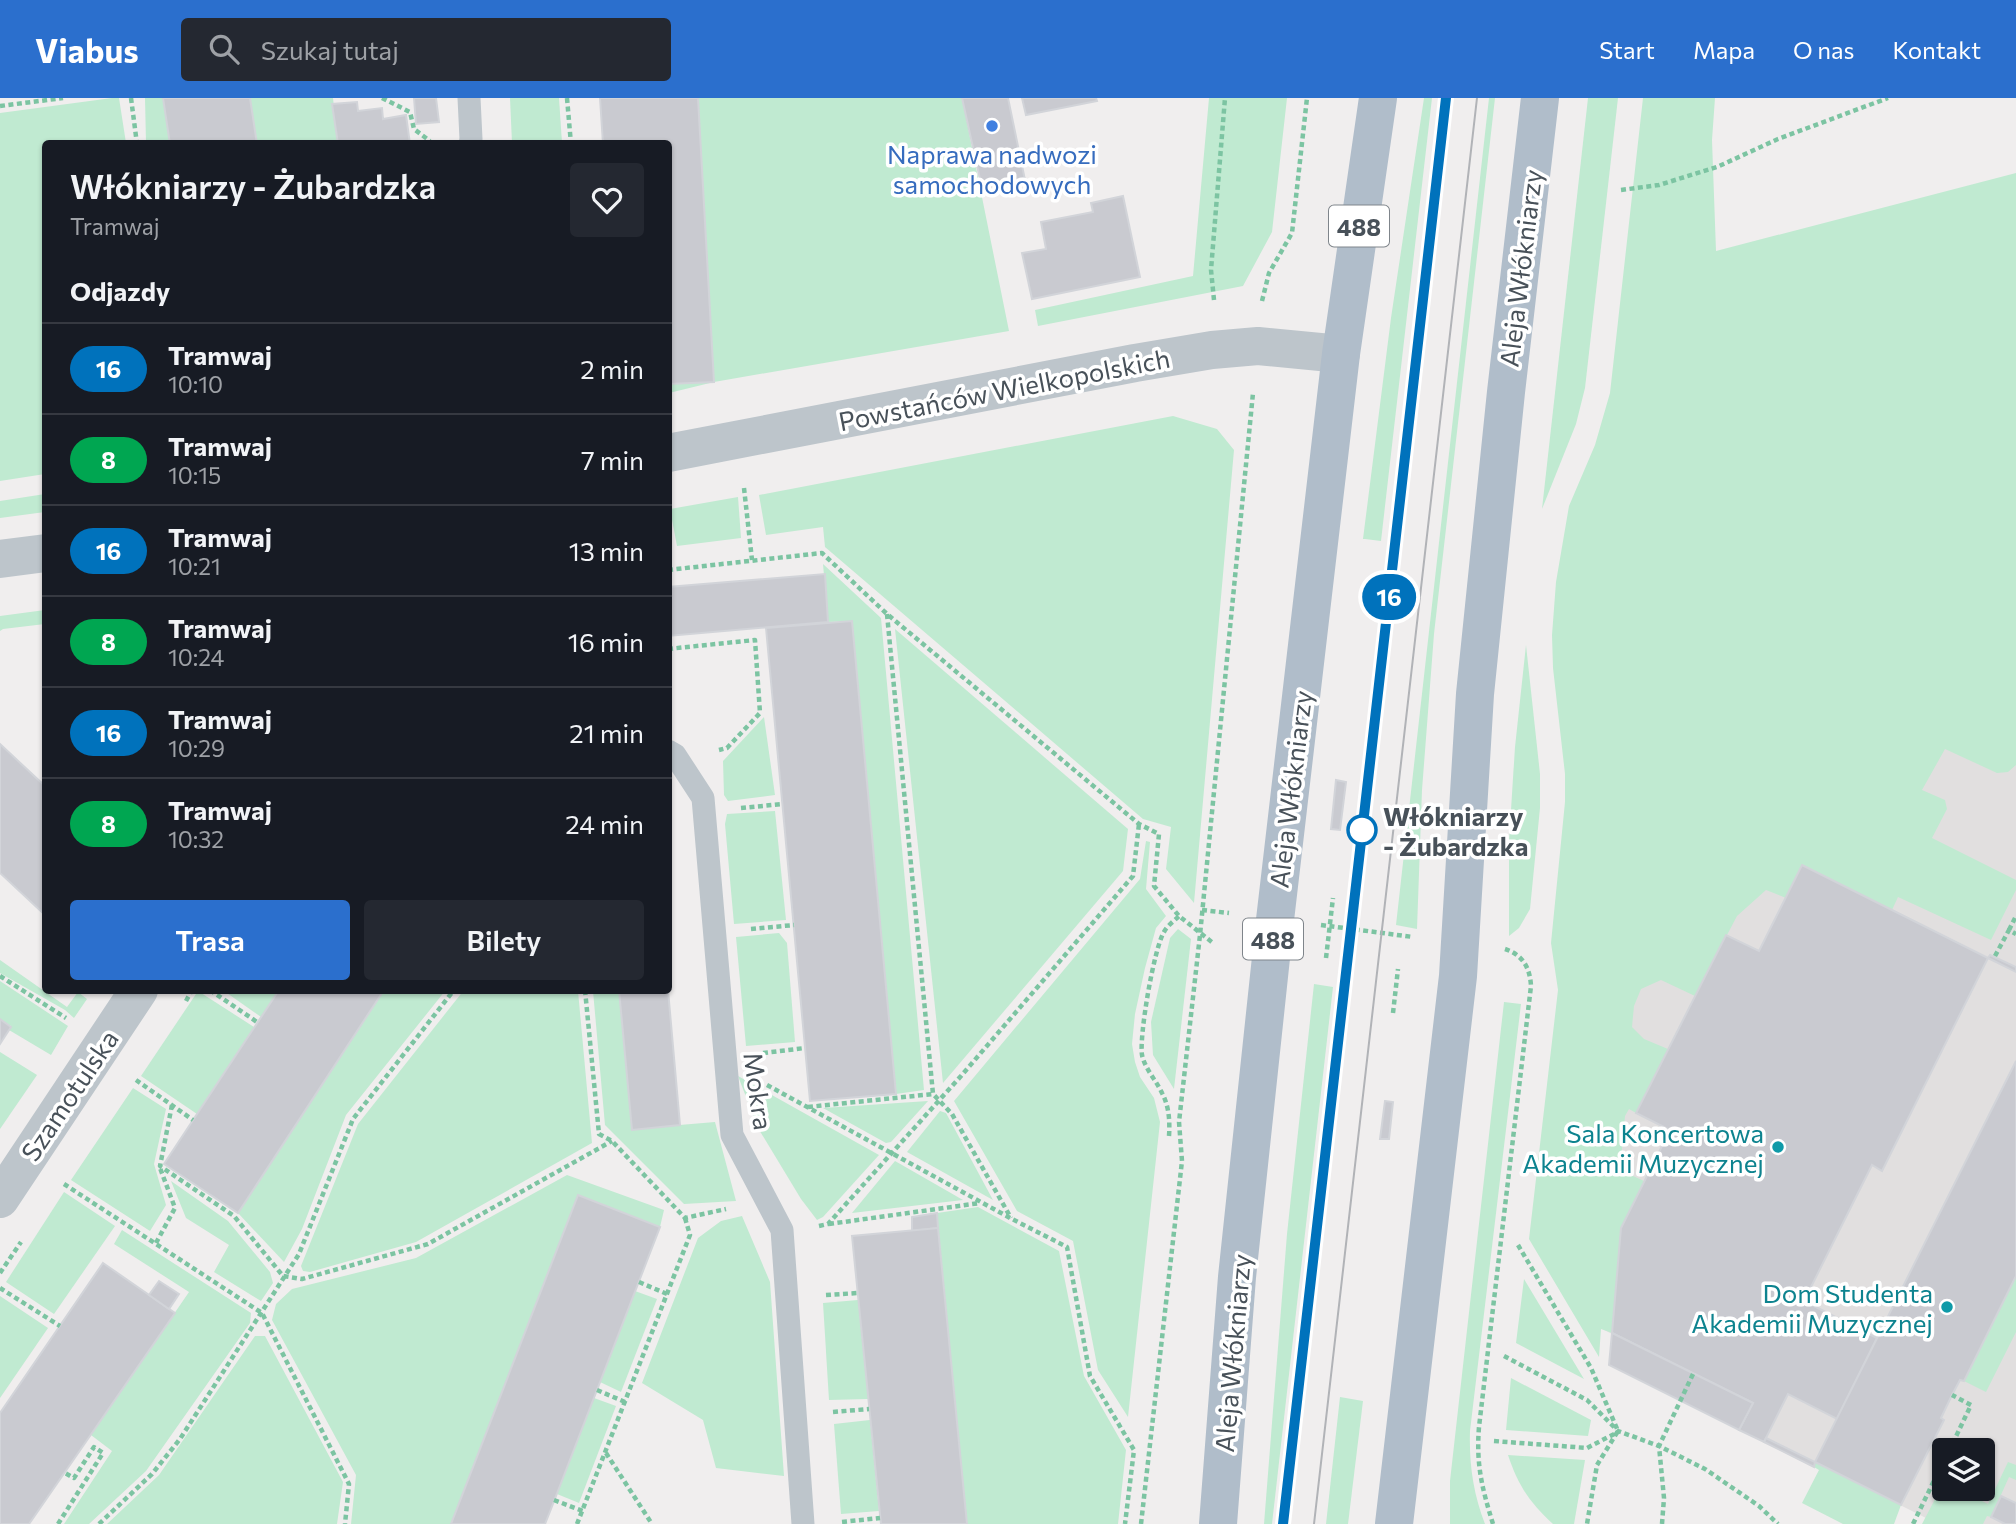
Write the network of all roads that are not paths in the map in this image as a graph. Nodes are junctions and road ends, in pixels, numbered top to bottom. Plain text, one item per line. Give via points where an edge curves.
1 (469, 98) edge
2 (1378, 98) edge
3 (1540, 98) edge
4 (471, 140) edge
5 (1341, 354) junction
6 (672, 452) edge
7 (42, 554) edge
8 (0, 559) edge
9 (672, 753) edge
10 (136, 994) edge
11 (0, 1199) edge
12 (803, 1524) edge
13 (1218, 1524) edge
14 (1394, 1524) edge

1 - 4 lane
2 - 5 main road, Aleja Włókniarzy / 488
3 - 14 main road, Aleja Włókniarzy via 1475,694 1461,942
5 - 6 street, Powstańców Wielkopolskich via 1258,346 1212,350
5 - 13 main road, Aleja Włókniarzy / 488 via 1237,1277
7 - 8 street
9 - 12 lane, Mokra via 703,798 732,1135 782,1230
10 - 11 street, Szamotulska

